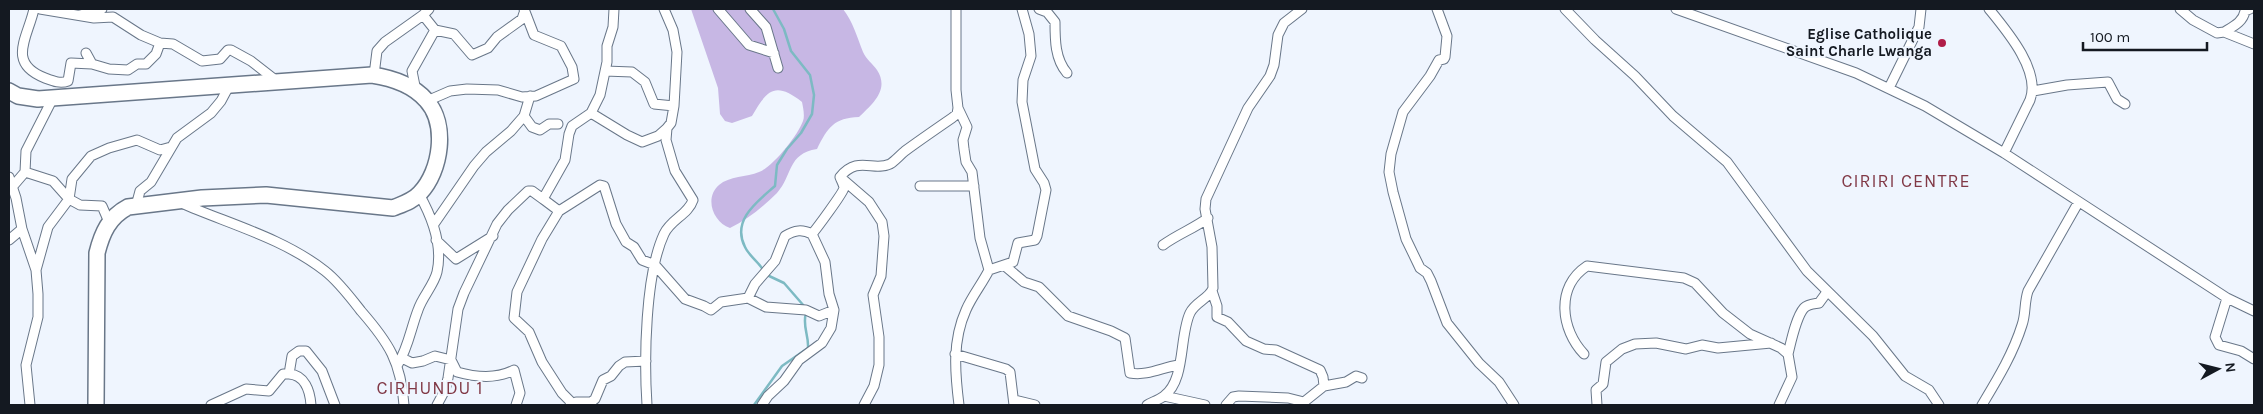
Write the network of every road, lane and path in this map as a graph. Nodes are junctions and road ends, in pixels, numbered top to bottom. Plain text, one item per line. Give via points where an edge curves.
1 (34, 9) edge
2 (40, 9) edge
3 (102, 9) edge
4 (614, 9) edge
5 (664, 9) edge
6 (718, 9) edge
7 (750, 9) edge
8 (956, 9) edge
9 (1022, 9) edge
10 (1039, 9) edge
11 (1302, 9) edge
12 (1437, 9) edge
13 (1565, 9) edge
14 (1676, 9) edge
15 (1921, 9) edge
16 (1989, 9) edge
17 (2180, 9) edge
18 (2250, 9) edge
19 (524, 11) edge
20 (426, 12) edge
21 (79, 16) junction
22 (435, 30) junction
23 (2224, 32) junction
24 (160, 43) junction
25 (2254, 44) edge
26 (86, 53) dead end
27 (774, 53) junction
28 (92, 64) junction
29 (778, 68) dead end
30 (605, 71) junction
31 (1067, 73) dead end
32 (374, 75) junction
33 (278, 82) junction
34 (229, 86) junction
35 (1889, 88) junction
36 (9, 91) edge
37 (2034, 91) junction
38 (422, 96) junction
39 (530, 96) junction
40 (53, 98) junction
41 (2125, 104) dead end
42 (674, 106) junction
43 (958, 108) junction
44 (590, 113) junction
45 (524, 116) junction
46 (558, 124) dead end
47 (667, 128) junction
48 (171, 147) junction
49 (2004, 153) junction
50 (25, 172) junction
51 (9, 177) edge
52 (840, 177) junction
53 (13, 186) junction
54 (920, 186) dead end
55 (974, 186) junction
56 (419, 194) junction
57 (69, 199) junction
58 (542, 199) junction
59 (176, 201) junction
60 (2078, 203) junction
61 (136, 206) junction
62 (559, 211) junction
63 (1208, 218) junction
64 (109, 222) junction
65 (434, 224) junction
66 (22, 229) junction
67 (812, 234) junction
68 (493, 236) junction
69 (9, 240) edge
70 (436, 240) junction
71 (1163, 245) dead end
72 (655, 265) junction
73 (1005, 266) junction
74 (36, 270) junction
75 (989, 270) junction
76 (1212, 291) junction
77 (1827, 292) junction
78 (748, 298) junction
79 (2227, 298) junction
80 (834, 310) junction
81 (2254, 311) edge
82 (1771, 344) junction
83 (955, 354) junction
84 (1584, 354) dead end
85 (1788, 354) junction
86 (2254, 359) edge
87 (451, 360) junction
88 (646, 360) junction
89 (400, 361) junction
90 (1178, 365) junction
91 (289, 374) junction
92 (1362, 378) dead end
93 (1324, 386) junction
94 (1164, 396) junction
95 (1014, 402) edge
96 (571, 404) edge
97 (1304, 404) edge
98 (30, 405) edge
99 (96, 405) edge
100 (211, 405) edge
101 (311, 405) edge
102 (335, 405) edge
103 (404, 405) edge
104 (436, 405) edge
105 (516, 405) edge
106 (647, 405) edge
107 (762, 405) edge
108 (864, 405) edge
109 (959, 405) edge
110 (1035, 405) edge
111 (1147, 405) edge
112 (1204, 405) edge
113 (1226, 405) edge
114 (1514, 405) edge
115 (1598, 405) edge
116 (1780, 405) edge
117 (1940, 405) edge
118 (1982, 405) edge

1 - 28 street via 21,51 29,68 42,77 66,83 69,64
2 - 21 street
3 - 21 street
4 - 30 street
5 - 42 street via 673,30 677,52
6 - 27 street via 749,45
7 - 27 street via 766,27
8 - 43 street
9 - 73 street via 1031,56 1023,80 1022,102 1035,169 1046,190 1035,240 1018,243 1013,262
10 - 31 street via 1047,12 1055,22 1060,65
11 - 63 street via 1284,23 1278,35 1270,76 1248,108 1210,189 1205,209
12 - 114 street via 1447,36 1445,57 1439,60 1403,112 1389,172 1406,239 1420,268 1431,281 1447,322 1479,363 1499,382
13 - 77 street via 1673,116 1728,162 1784,242
14 - 35 street via 1848,70
15 - 35 street via 1919,27
16 - 37 street via 2022,56 2033,80
17 - 23 street via 2217,33
18 - 23 street via 2245,10 2238,24
19 - 22 street via 522,19 497,37 488,48 472,54 454,34
19 - 39 street via 534,35 561,46 575,78
20 - 22 street
20 - 32 street via 377,51
21 - 24 street via 113,17
22 - 38 street via 412,71
23 - 25 street
24 - 28 street via 156,54 146,64 137,64 128,70
24 - 33 street via 173,44 202,61 220,59 231,50
26 - 28 street
27 - 29 street
30 - 42 street via 632,72 645,82 654,104
30 - 44 street via 600,95
32 - 33 highway
32 - 38 highway via 394,79
33 - 34 highway
34 - 40 highway
34 - 48 street via 211,113 183,133
35 - 49 street
36 - 40 highway via 18,96
37 - 41 street via 2067,84 2108,82 2117,99
37 - 49 street
38 - 39 street via 467,89
38 - 56 highway via 434,113 439,128 439,148 436,166
39 - 45 street
40 - 50 street via 26,151
42 - 47 street
43 - 52 street via 952,118 887,165 853,166
43 - 55 street via 968,127 963,140
44 - 47 street via 642,142 658,136
44 - 58 street via 572,126 565,160
45 - 46 street via 532,127 540,130 549,124
45 - 65 street via 474,166
47 - 72 street via 671,160 680,182 693,200 689,210 665,233
48 - 57 street via 160,150 137,140 91,156 72,179
48 - 61 street via 151,182 140,190
49 - 60 street
50 - 53 street
50 - 57 street via 53,181
51 - 53 street
52 - 67 street via 844,187 842,194
52 - 108 street via 869,202 882,222 884,236 881,276 873,295 879,365 874,386
53 - 66 street
54 - 55 street
55 - 75 street via 980,238
56 - 59 highway via 393,208 266,195
56 - 65 street
57 - 64 street via 80,205 102,206
57 - 74 street via 48,228
58 - 62 street
58 - 68 street via 528,191 508,210
59 - 61 highway
59 - 89 street via 303,255 326,272 373,324
60 - 79 street
60 - 118 street via 2028,291 2022,326 2000,378
61 - 64 highway via 118,212
62 - 72 street via 600,184 604,186 616,224 626,242 634,247 642,260
62 - 96 street via 517,292 514,318 529,332 542,362
63 - 71 street
63 - 76 street via 1213,260
64 - 99 highway via 97,253
65 - 70 street
66 - 69 street
66 - 74 street
67 - 78 street via 798,230 786,236 775,261 755,284
67 - 80 street via 825,262
68 - 70 street via 456,259
68 - 87 street via 458,309
70 - 89 street via 437,273 418,308
72 - 78 street via 685,299 711,310 722,302
72 - 88 street
73 - 75 street
73 - 90 street via 1024,282 1039,287 1068,316 1125,338 1130,374 1144,375
74 - 98 street via 38,318 26,365
75 - 83 street via 966,310
76 - 90 street via 1190,313
76 - 93 street via 1217,317 1228,322 1246,341 1276,350 1320,370
77 - 85 street via 1819,303 1808,305 1802,312
77 - 117 street via 1873,336 1905,376 1929,390
78 - 80 street via 766,307 806,310 819,316
79 - 81 street
79 - 86 street via 2215,337 2220,345
80 - 107 street via 831,328 822,344 799,360
82 - 84 street via 1730,319 1689,280 1587,266 1572,281 1565,298 1564,315 1571,336
82 - 85 street
82 - 115 street via 1718,348 1702,345 1686,349 1656,343 1628,346 1606,362 1603,384 1596,390
83 - 95 street via 1006,369 1012,377
83 - 109 street
85 - 116 street via 1792,377
87 - 89 street via 435,356 423,362
87 - 104 street via 445,390
87 - 105 street via 457,372 466,375 496,376 514,370 520,393
88 - 96 street via 625,362 603,380 595,399
88 - 106 street
89 - 103 street
90 - 94 street via 1172,388
91 - 100 street via 282,374 269,391 246,389
91 - 101 street via 296,374 306,384
91 - 102 street via 292,356 298,351 306,351 326,379
92 - 93 street via 1356,376 1346,382
93 - 97 street
94 - 111 street
94 - 112 street
95 - 110 street
97 - 113 street via 1288,398 1239,396 1233,397

